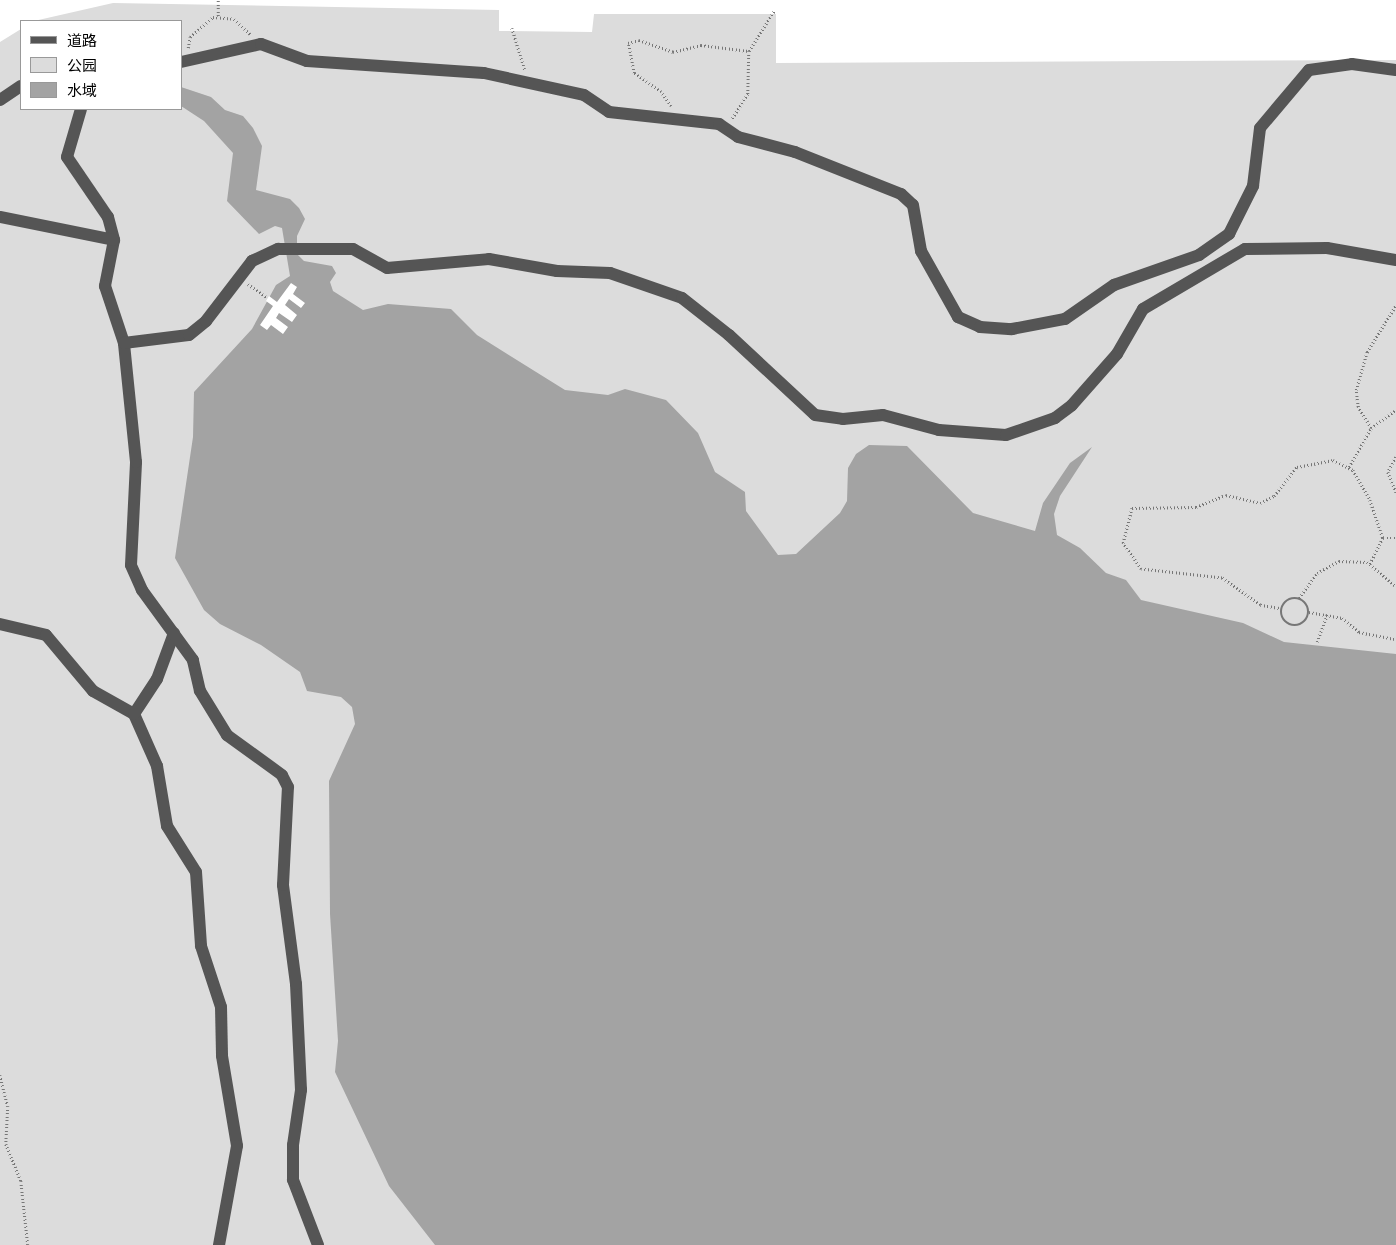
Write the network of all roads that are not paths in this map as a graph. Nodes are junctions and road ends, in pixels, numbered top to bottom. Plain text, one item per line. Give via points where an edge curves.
1 (184, 61) edge
2 (1396, 70) edge
3 (20, 87) edge
4 (0, 100) edge
5 (82, 110) edge
6 (0, 218) edge
7 (1229, 234) junction
8 (114, 240) junction
9 (1244, 249) junction
10 (1396, 260) edge
11 (124, 343) junction
12 (0, 624) edge
13 (174, 633) junction
14 (134, 714) junction
15 (219, 1245) edge
16 (318, 1245) edge

1 - 7 lane via 257,45 307,61 484,73 525,85 584,95 609,112 719,124 738,138 795,152 901,194 913,205 921,251 944,296 958,317 980,327 1012,329 1065,319 1114,285 1200,255
2 - 7 lane via 1352,64 1309,70 1260,128 1253,186
3 - 4 lane
5 - 8 lane via 67,157 108,217
6 - 8 lane
7 - 9 lane
8 - 11 lane via 105,286
9 - 10 lane via 1328,248
9 - 11 lane via 1143,309 1117,354 1061,414 1021,432 996,435 939,430 883,415 843,419 815,415 694,306 610,273 557,272 489,259 387,268 353,250 278,249 252,261 206,321 189,335
11 - 13 lane via 136,462 131,565 142,590
12 - 14 lane via 46,634 92,691
13 - 14 lane via 157,679
13 - 16 lane via 193,660 200,691 227,735 282,775 288,787 283,885 296,984 301,1090 293,1180
14 - 15 lane via 157,766 166,826 196,872 204,961 221,1007 222,1056 237,1146

